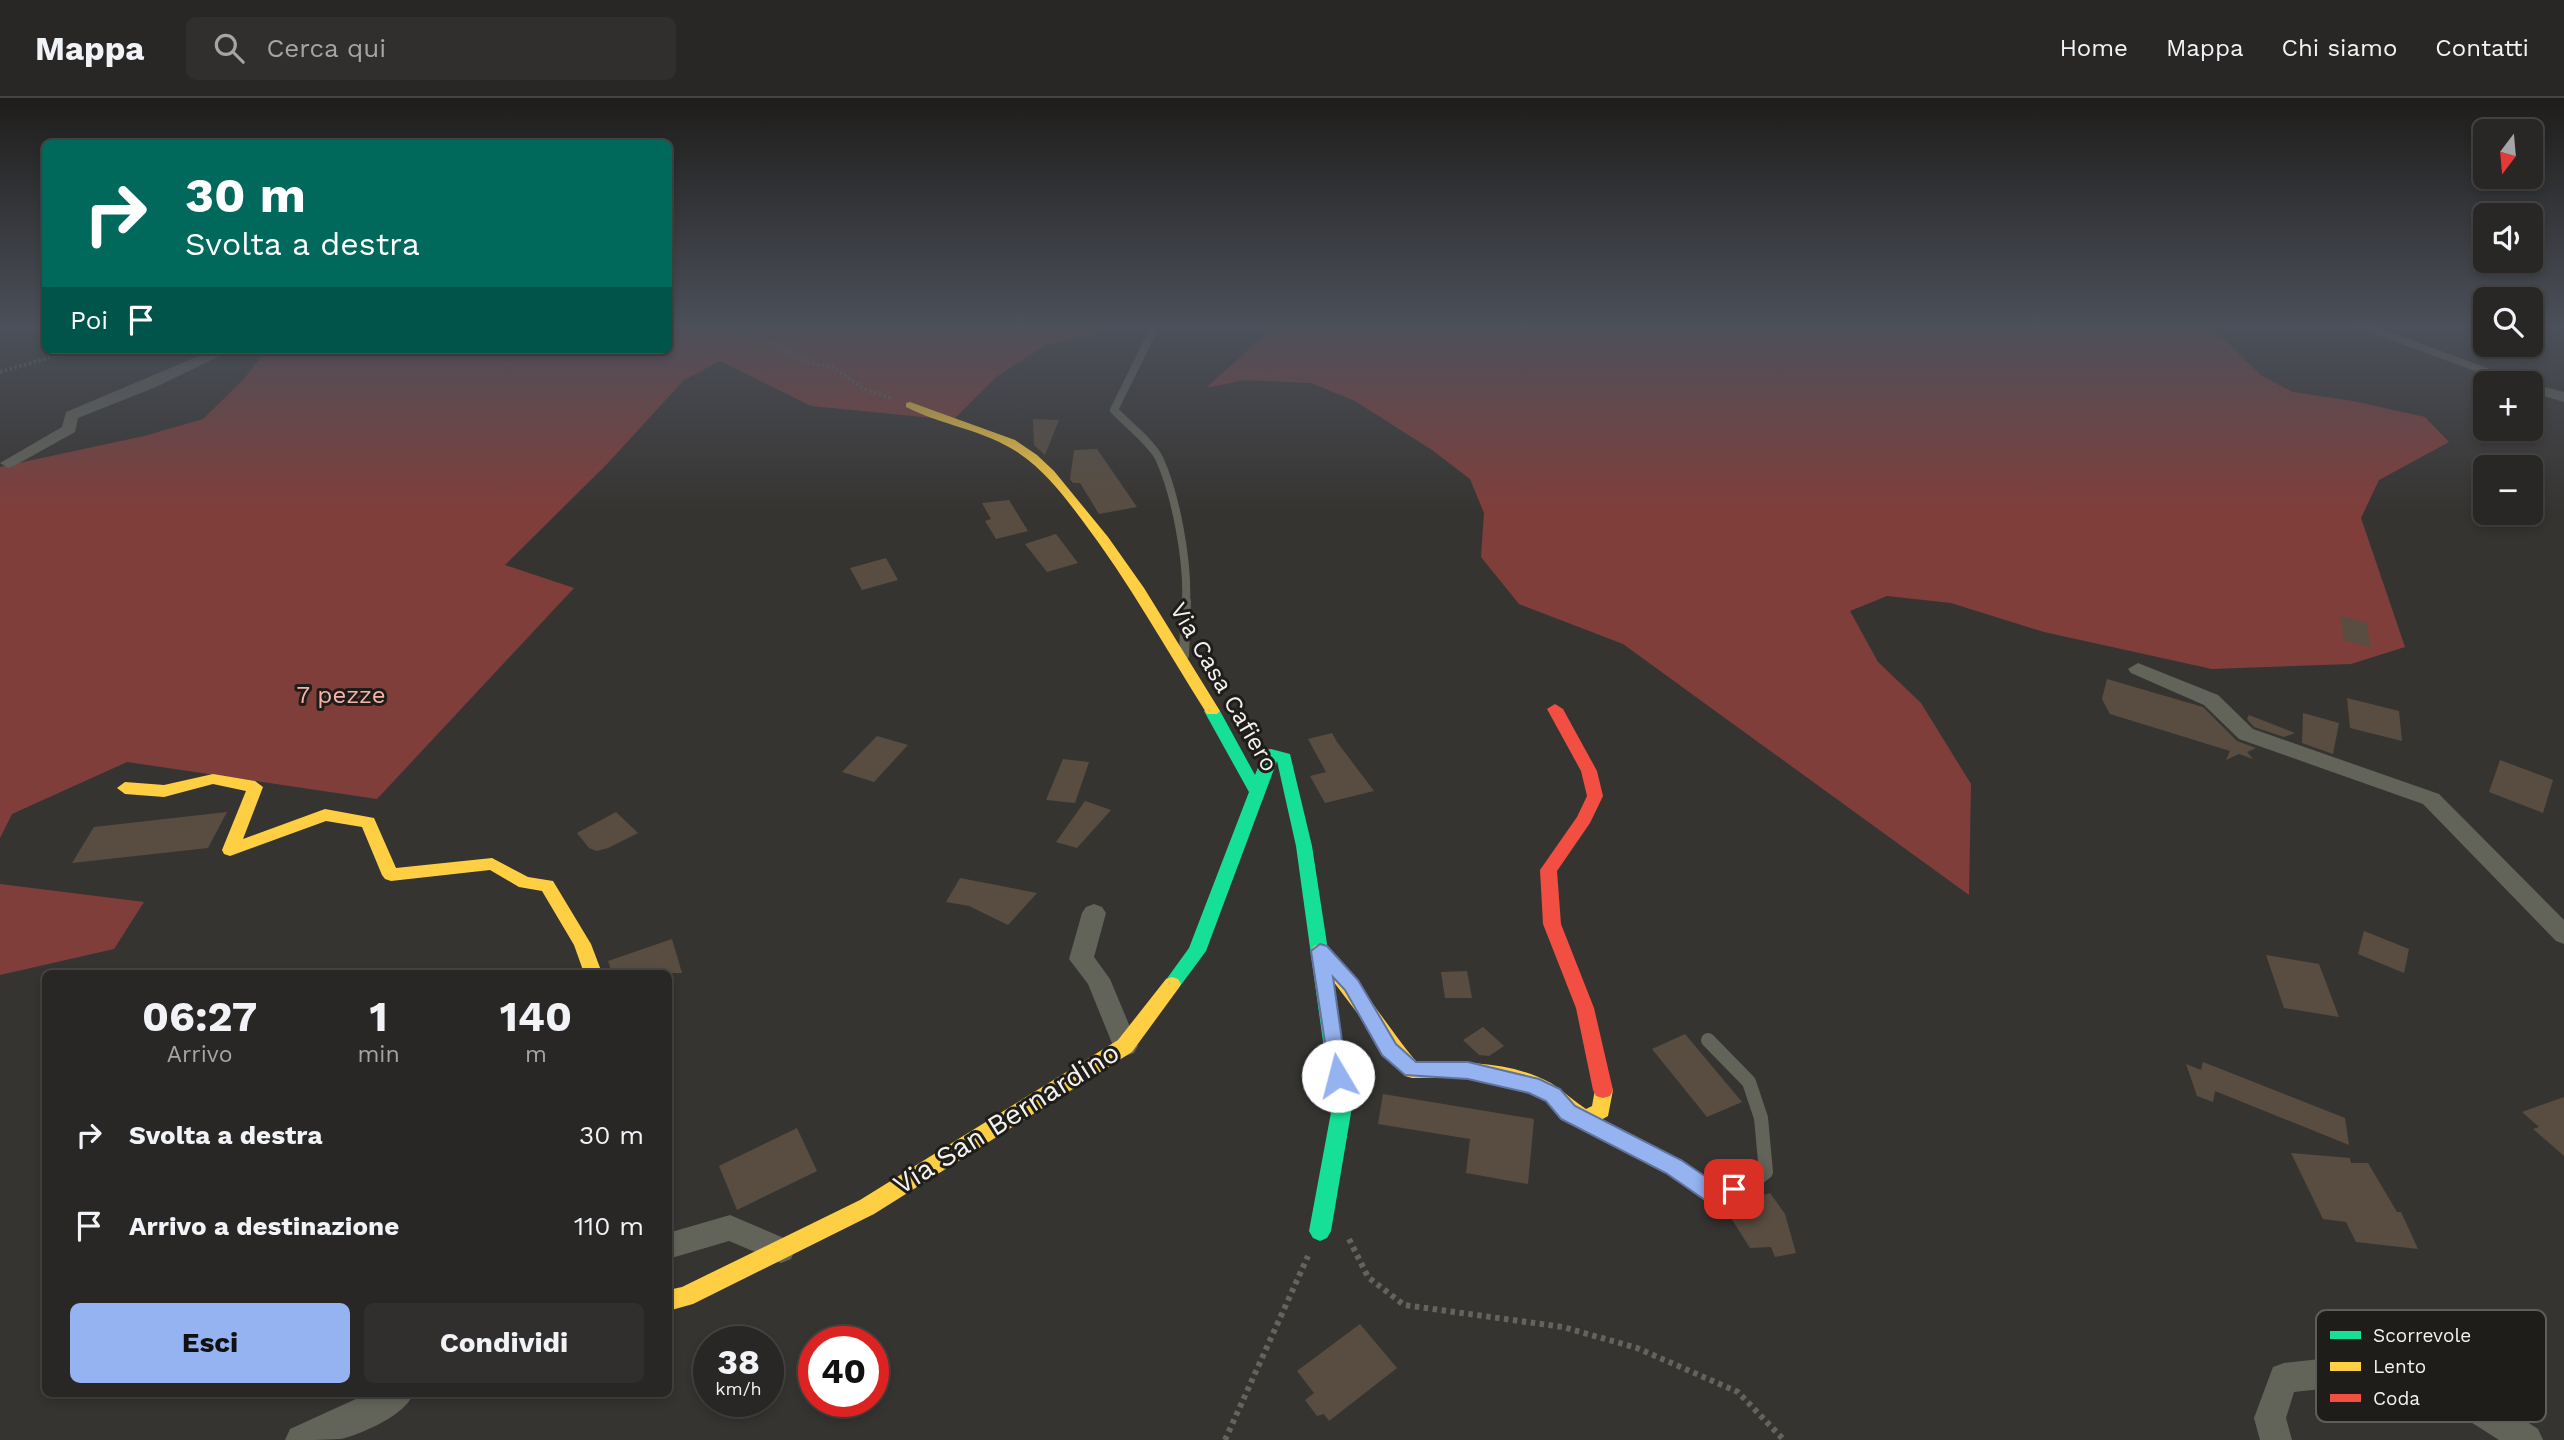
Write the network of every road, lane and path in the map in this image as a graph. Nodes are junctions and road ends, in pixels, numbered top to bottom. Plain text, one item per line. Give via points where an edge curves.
1 (141, 388) edge
2 (862, 388) edge
3 (1121, 388) edge
4 (2543, 391) edge
5 (2564, 397) edge
6 (911, 405) joint
7 (8, 463) dead end
8 (1184, 658) junction
9 (2138, 669) dead end
10 (1555, 709) dead end
11 (125, 788) dead end
12 (1257, 793) junction
13 (1094, 913) dead end
14 (2564, 934) edge
15 (1320, 951) junction
16 (592, 970) edge
17 (1708, 1040) dead end
18 (1125, 1046) junction
19 (1587, 1119) junction
20 (1320, 1231) junction
21 (672, 1245) edge
22 (783, 1251) junction
23 (672, 1300) edge
24 (2316, 1374) edge
25 (392, 1397) edge
26 (2499, 1422) edge
27 (301, 1440) edge
28 (1225, 1440) edge
29 (1784, 1440) edge
30 (2276, 1440) edge
31 (2527, 1440) edge

1 - 7 street via 71,415 69,429
2 - 6 path
3 - 8 lane via 1114,410 1158,456 1175,512 1187,584
4 - 5 street
6 - 8 street, Via Casa Cafiero via 953,426 1014,444 1038,462 1121,560
8 - 12 street, Via Casa Cafiero
9 - 14 street via 2211,700 2232,726 2246,734 2431,799
10 - 19 street via 1589,771 1595,796 1548,870 1552,923 1585,1008 1604,1083 1601,1110
11 - 16 street via 164,791 213,779 255,788 230,850 325,815 369,822 391,875 492,864 525,883 547,885
12 - 15 street, Via Casa Cafiero via 1271,754 1284,758 1304,846
12 - 18 street, Via San Bernardino via 1197,951
13 - 18 street via 1081,959 1098,979
15 - 19 street via 1352,985 1389,1049 1412,1070 1468,1071 1532,1085 1553,1095 1568,1112
15 - 20 street, Via Casa Cafiero via 1342,1107
17 - 19 lane via 1749,1082 1761,1118 1766,1172 1752,1183 1715,1195
18 - 22 street, Via San Bernardino via 867,1207
20 - 28 path
20 - 29 path via 1342,1226 1368,1277 1404,1305 1563,1327 1637,1348 1738,1392
21 - 22 street via 730,1228
22 - 23 street, Via San Bernardino
24 - 30 street via 2284,1378 2270,1418
25 - 27 street
26 - 31 street

